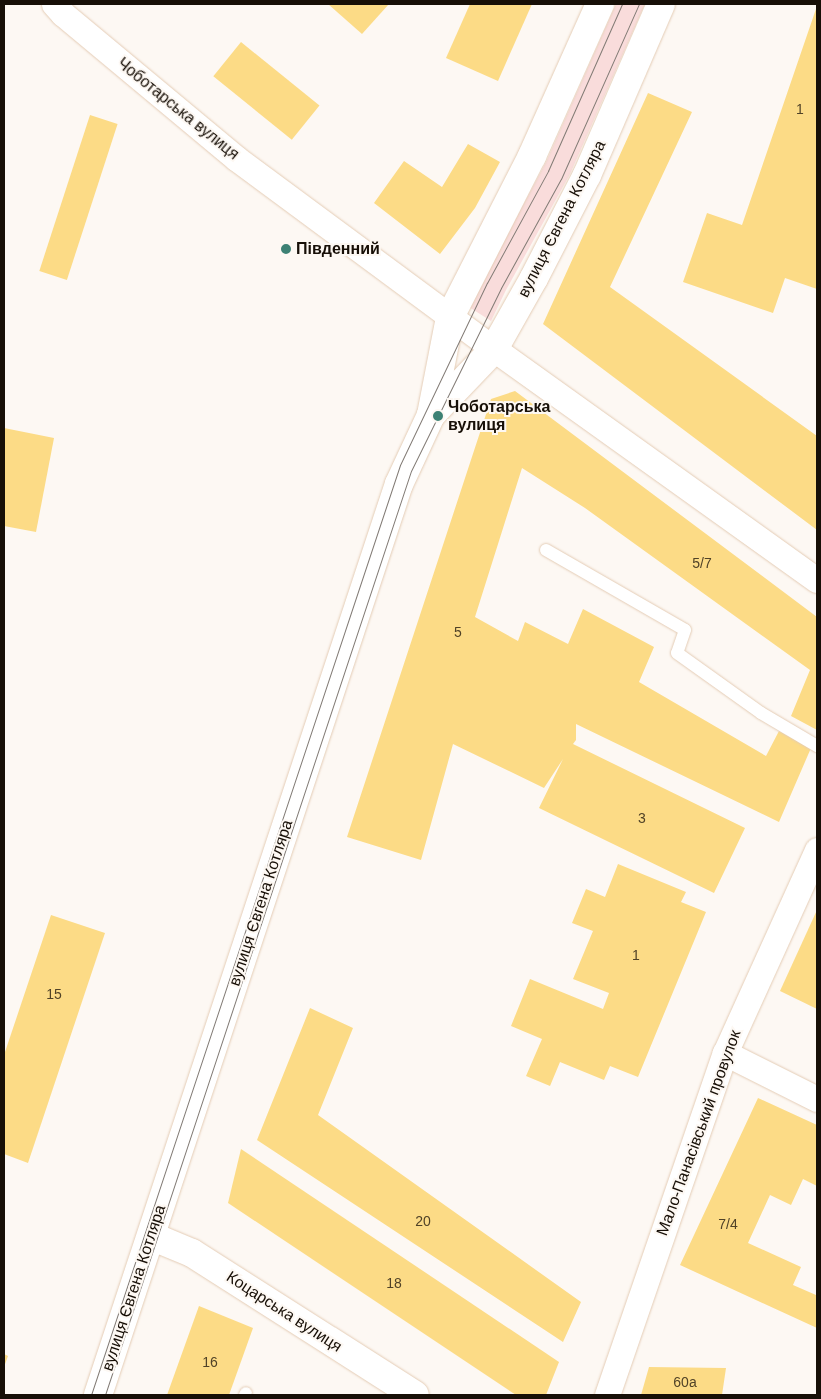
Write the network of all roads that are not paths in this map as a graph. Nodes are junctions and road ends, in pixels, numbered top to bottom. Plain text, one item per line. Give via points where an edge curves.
1 (54, 4) edge
2 (600, 4) edge
3 (661, 4) edge
4 (450, 317) junction
5 (494, 350) junction
6 (431, 415) junction
7 (546, 550) dead end
8 (817, 580) edge
9 (817, 746) edge
10 (817, 850) edge
11 (725, 1053) junction
12 (817, 1098) edge
13 (151, 1236) junction
14 (98, 1395) edge
15 (414, 1395) edge
16 (607, 1395) edge

1 - 4 street, Чоботарська вулиця via 238,159
2 - 4 main road, вулиця Євгена Котляра via 532,156
3 - 5 main road, вулиця Євгена Котляра via 587,175
4 - 5 street, Чоботарська вулиця
4 - 6 main road, вулиця Євгена Котляра
5 - 6 main road, вулиця Євгена Котляра
5 - 8 street, Чоботарська вулиця
6 - 13 main road, вулиця Євгена Котляра via 400,484
7 - 9 lane via 685,630 677,652 761,713
10 - 11 street, Мало-Панасівський провулок
11 - 12 street
11 - 16 street, Мало-Панасівський провулок
13 - 14 main road, вулиця Євгена Котляра
13 - 15 main road, Коцарська вулиця via 192,1253

